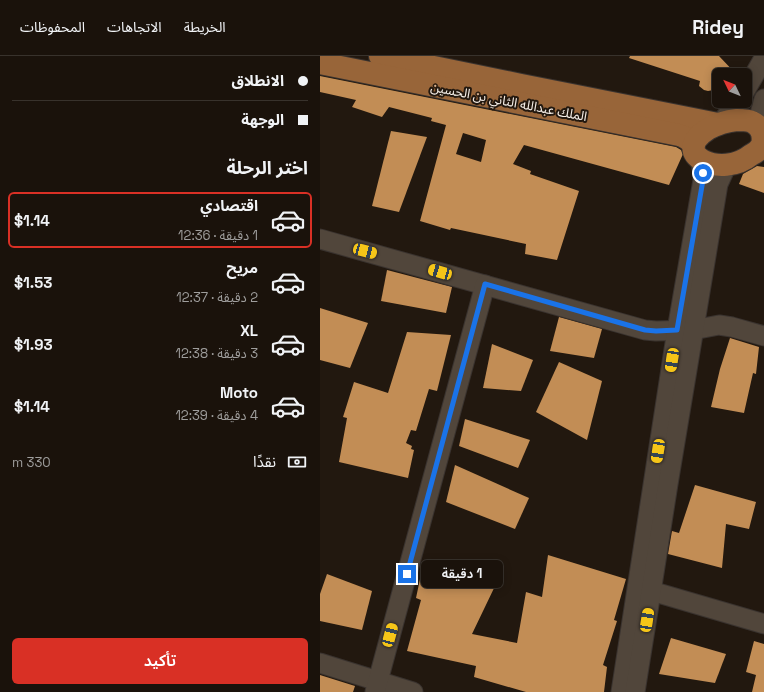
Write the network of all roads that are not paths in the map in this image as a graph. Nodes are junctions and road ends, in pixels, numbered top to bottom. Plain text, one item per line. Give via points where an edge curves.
1 (380, 56) edge
2 (764, 58) edge
3 (320, 63) edge
4 (752, 79) edge
5 (764, 99) edge
6 (732, 108) edge
7 (719, 124) junction
8 (762, 135) edge
9 (697, 152) junction
10 (757, 157) edge
11 (728, 165) junction
12 (320, 239) edge
13 (485, 284) junction
14 (685, 330) junction
15 (764, 336) edge
16 (644, 589) junction
17 (764, 624) edge
18 (320, 663) edge
19 (377, 686) edge
20 (412, 692) edge
21 (621, 692) edge
22 (635, 692) edge

1 - 7 main road, الملك عبدالله الثاني بن الحسين
2 - 4 street
3 - 9 main road, الملك عبدالله الثاني بن الحسين via 679,135 690,140
5 - 8 street via 760,114
6 - 7 street
7 - 8 main road via 746,120 753,122
7 - 9 main road via 699,136 696,140
8 - 10 main road
9 - 11 main road via 712,164
9 - 14 street via 703,180
10 - 11 main road
11 - 14 street via 718,184
12 - 13 street
13 - 14 street via 645,330
13 - 19 street
14 - 15 street via 720,325
14 - 16 street via 668,484
16 - 17 street
16 - 21 street
16 - 22 street
18 - 19 street
19 - 20 street

